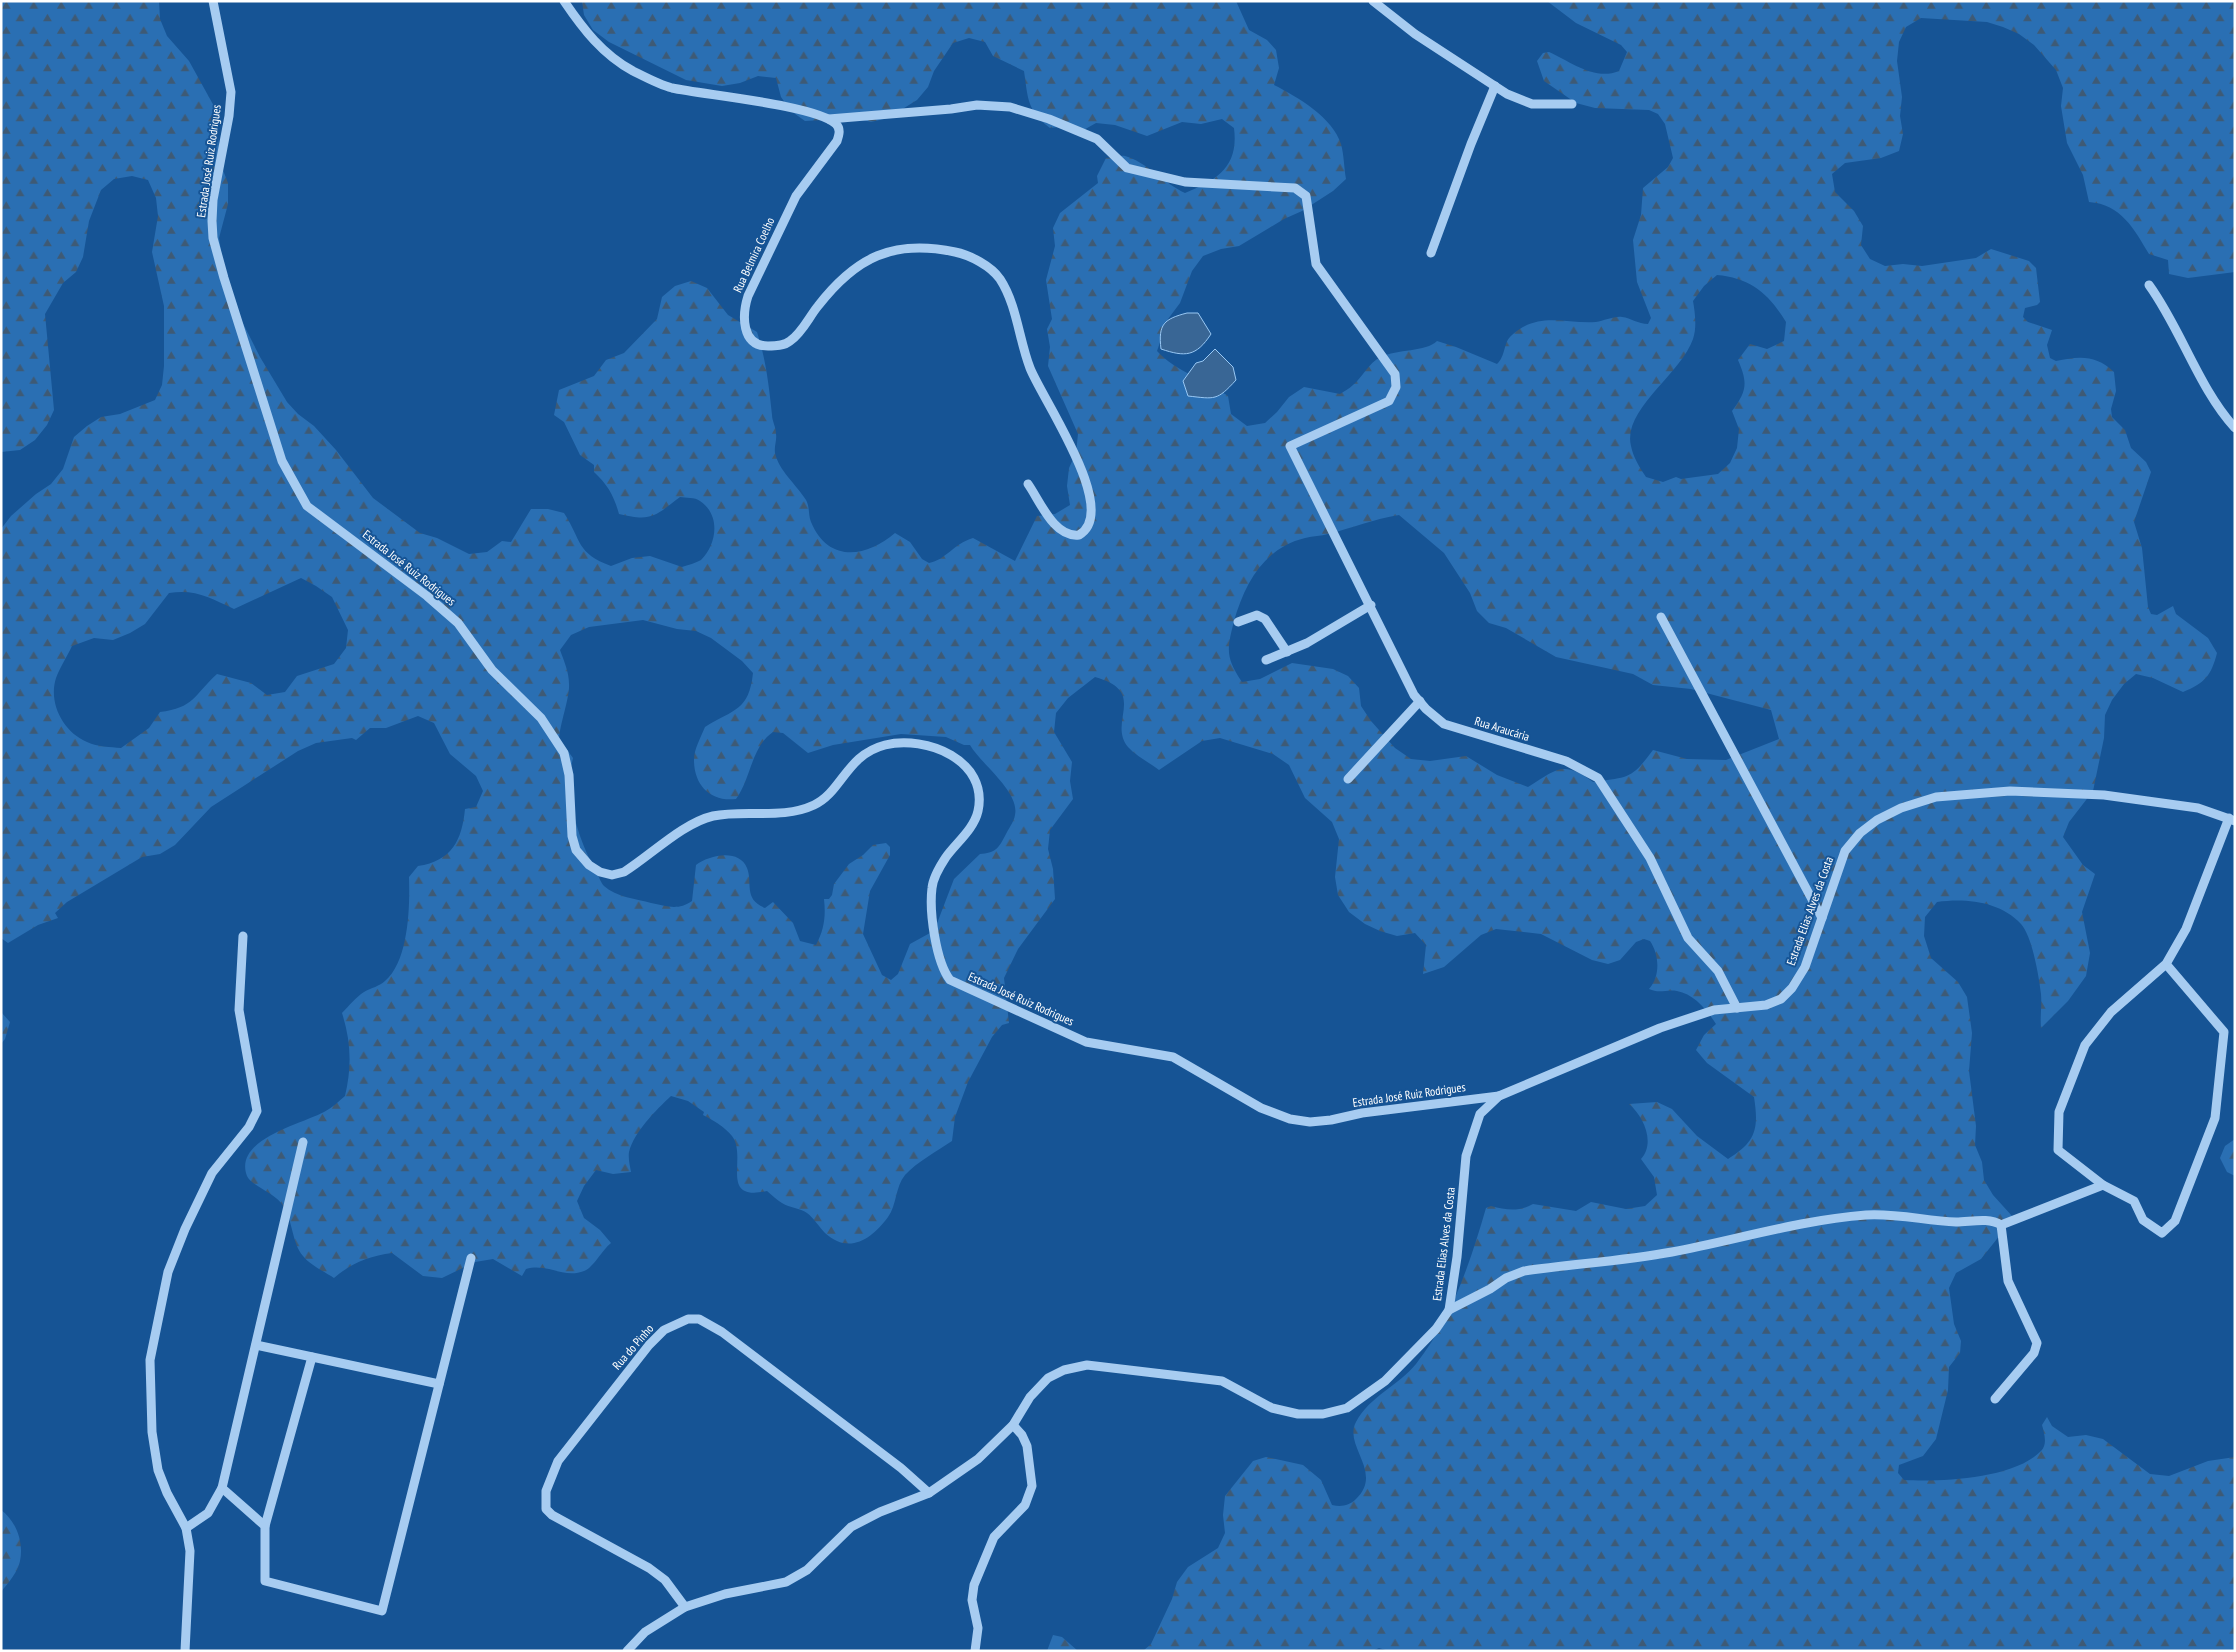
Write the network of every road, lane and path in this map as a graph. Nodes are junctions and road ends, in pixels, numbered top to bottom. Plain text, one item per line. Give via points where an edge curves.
1 (212, 1) edge
2 (564, 1) edge
3 (1373, 1) edge
4 (1495, 86) junction
5 (1572, 104) dead end
6 (829, 118) junction
7 (1431, 253) dead end
8 (2150, 285) dead end
9 (2235, 428) edge
10 (1028, 484) dead end
11 (1371, 605) junction
12 (1662, 617) dead end
13 (1238, 622) dead end
14 (1287, 652) junction
15 (1266, 660) dead end
16 (1420, 701) junction
17 (1348, 779) dead end
18 (2232, 820) edge
19 (1822, 918) junction
20 (243, 936) dead end
21 (2166, 964) junction
22 (1737, 1008) junction
23 (1499, 1096) junction
24 (303, 1142) dead end
25 (2103, 1185) junction
26 (2001, 1225) junction
27 (471, 1258) dead end
28 (1449, 1310) junction
29 (256, 1345) junction
30 (312, 1357) junction
31 (439, 1384) junction
32 (1995, 1399) dead end
33 (1013, 1425) junction
34 (222, 1488) junction
35 (929, 1493) junction
36 (265, 1526) junction
37 (186, 1528) junction
38 (685, 1606) junction
39 (185, 1651) edge
40 (627, 1651) edge
41 (975, 1651) edge

1 - 23 street, Estrada José Ruiz Rodrigues via 231,92 213,200 213,238 282,461 307,506 458,623 492,670 541,718 564,753 569,775 572,836 576,850 590,866 612,876 624,872 693,823 710,817 728,813 785,812 815,805 861,755 885,745 914,743 947,751 968,766 980,798 978,813 946,857 932,888 939,956 943,971 950,980 1086,1042 1173,1057 1261,1108 1290,1119 1310,1122 1331,1120 1362,1113
2 - 6 street via 594,43 632,71 670,87 805,110
3 - 4 street via 1415,34
4 - 5 street via 1532,104
4 - 7 street via 1470,144
6 - 10 street, Rua Belmira Coelho via 838,125 837,141 796,196 748,296 744,310 750,338 764,346 788,342 850,272 871,257 888,251 930,247 958,252 980,262 999,278 1031,371 1086,480 1092,514 1087,528 1079,535 1064,533
6 - 11 street, Rua Araucária via 977,105 1010,107 1097,139 1127,168 1185,182 1295,188 1306,196 1316,264 1395,374 1396,387 1389,401 1290,446
8 - 9 street via 2166,308 2215,401
11 - 14 street
11 - 16 street, Rua Araucária
12 - 19 street
13 - 14 street via 1257,615 1265,619
14 - 15 street
16 - 17 street
16 - 22 street, Rua Araucária via 1444,724 1566,761 1598,778 1650,858 1688,938 1718,971
18 - 19 street, Estrada Elias Alves da Costa via 2198,808 2104,795 2010,791 1936,797 1901,808 1860,834 1845,852
18 - 21 street via 2186,930
19 - 22 street, Estrada Elias Alves da Costa via 1805,967 1792,988 1781,999 1766,1005
20 - 37 street via 239,1010 257,1111 249,1127 212,1173 185,1229 168,1272 150,1360 152,1432 158,1470
21 - 25 street via 2111,1012 2085,1045 2058,1112 2058,1150
21 - 25 street via 2224,1032 2215,1118 2175,1221 2162,1233 2143,1220 2134,1201
22 - 23 street, Estrada Elias Alves da Costa via 1714,1010 1660,1028
23 - 28 street, Estrada Elias Alves da Costa via 1480,1114 1466,1156
24 - 29 street
25 - 26 street
26 - 28 street via 1906,1215 1866,1215 1820,1221 1671,1252 1524,1271
26 - 32 street via 2008,1281 2037,1343 2034,1353
27 - 31 street
28 - 33 street, Estrada Elias Alves da Costa via 1436,1329 1385,1381 1347,1408 1323,1414 1298,1414 1272,1408 1222,1381 1087,1365 1064,1370 1048,1378
29 - 30 street
29 - 34 street
30 - 31 street
30 - 36 street
31 - 36 street via 382,1611 265,1581
33 - 35 street, Estrada Elias Alves da Costa via 978,1459
33 - 41 street via 1027,1446 1032,1486 1025,1505 994,1537 974,1584 972,1600 978,1628
34 - 36 street
34 - 37 street via 208,1513
35 - 38 street, Estrada Elias Alves da Costa via 851,1527 807,1570 786,1582
35 - 38 street, Rua do Pinho via 722,1332 699,1319 672,1324 649,1345 573,1440 552,1474 544,1501 552,1515 649,1568 665,1580
37 - 39 street via 190,1550
38 - 40 street, Estrada Elias Alves da Costa via 645,1632

